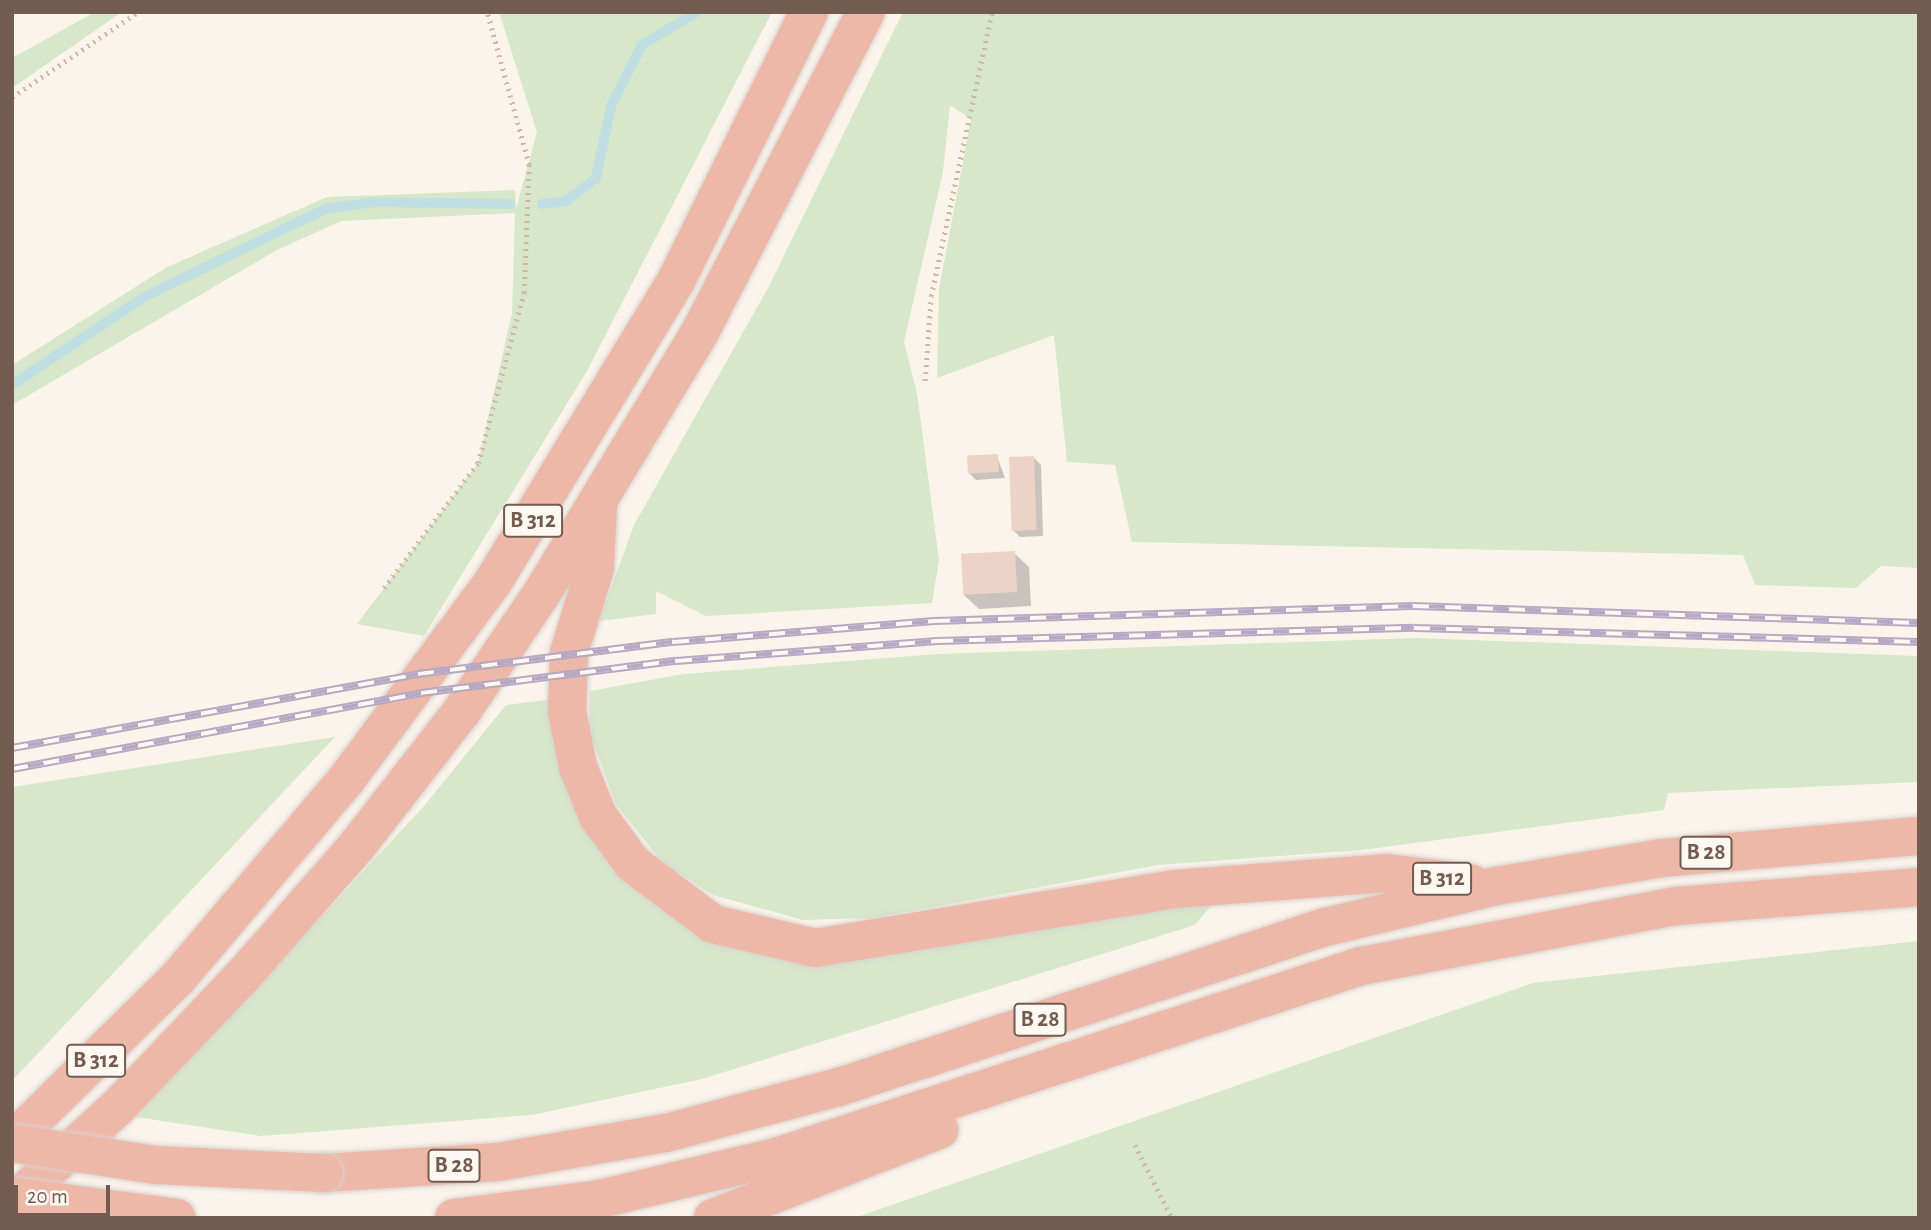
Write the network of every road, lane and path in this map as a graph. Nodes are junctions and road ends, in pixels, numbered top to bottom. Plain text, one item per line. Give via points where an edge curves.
1 (138, 12) edge
2 (487, 12) edge
3 (809, 12) edge
4 (866, 12) edge
5 (992, 12) edge
6 (12, 97) edge
7 (925, 381) dead end
8 (598, 500) junction
9 (384, 588) dead end
10 (1919, 836) edge
11 (1496, 886) junction
12 (1919, 887) edge
13 (1008, 1084) junction
14 (12, 1142) edge
15 (1135, 1145) dead end
16 (12, 1196) edge
17 (12, 1203) edge
18 (177, 1218) edge
19 (454, 1218) edge
20 (713, 1218) edge
21 (1172, 1218) edge

1 - 6 path
2 - 9 path via 528,165 524,293 478,463
3 - 14 highway, B 312 via 676,281 485,593 346,780 178,978
4 - 8 highway, B 312 via 700,332
5 - 7 path via 931,296
8 - 11 highway, B 312 via 595,568 569,653 567,711 578,767 598,817 632,863 713,924 816,948 1035,907 1273,879 1387,873
8 - 17 highway, B 312 via 462,711 356,847 119,1106
10 - 11 highway, B 28 via 1711,852
11 - 14 highway, B 28, bridge via 1311,931 839,1087 666,1133 498,1162 324,1173 155,1165
12 - 13 highway, B 28 via 1678,906 1361,965
13 - 19 highway, B 28 via 701,1176 600,1199
13 - 20 highway, B 28 via 931,1136
15 - 21 path
16 - 18 highway, bridge

